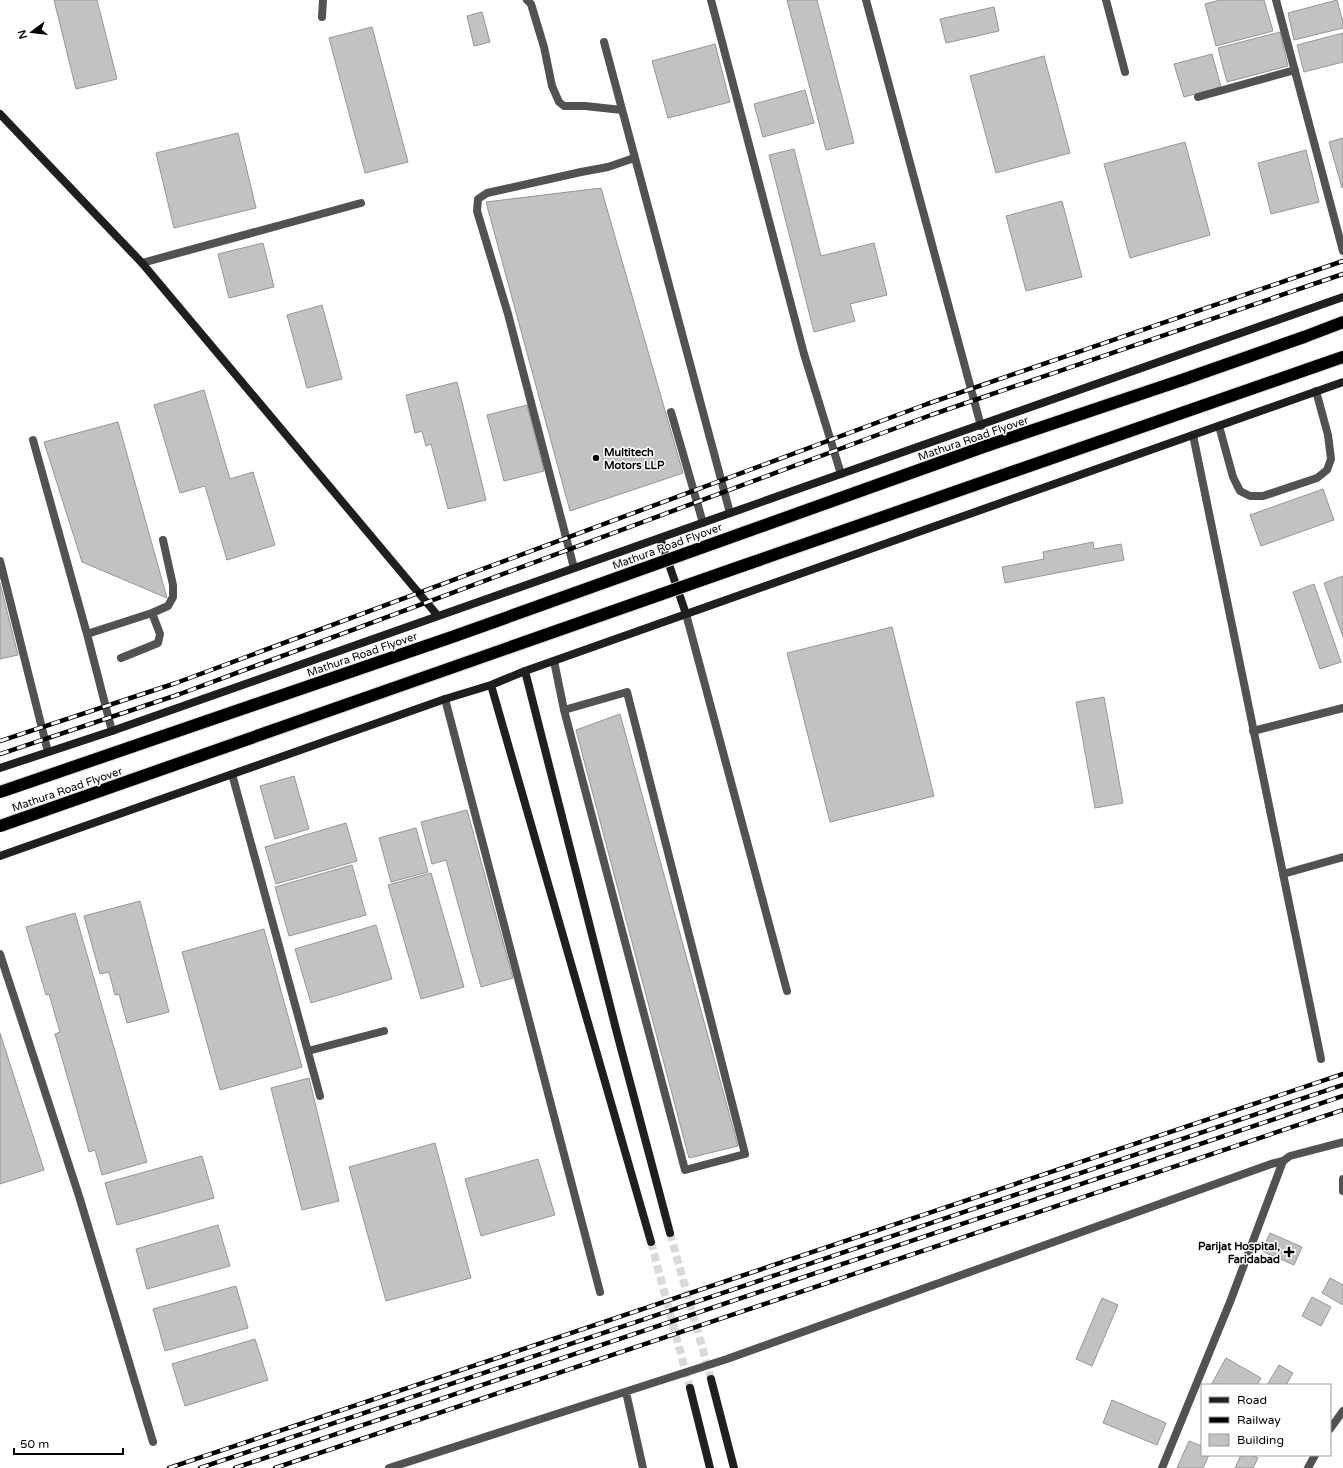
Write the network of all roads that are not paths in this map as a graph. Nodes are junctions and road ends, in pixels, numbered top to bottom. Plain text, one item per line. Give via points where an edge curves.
1 (323, 0) edge
2 (527, 0) edge
3 (711, 0) edge
4 (866, 0) edge
5 (1106, 0) edge
6 (1276, 0) edge
7 (322, 17) dead end
8 (604, 42) dead end
9 (1295, 70) junction
10 (1125, 72) dead end
11 (1198, 97) dead end
12 (622, 110) junction
13 (0, 114) edge
14 (634, 158) junction
15 (361, 202) dead end
16 (1343, 251) edge
17 (142, 263) junction
18 (1343, 297) edge
19 (1343, 322) edge
20 (1343, 357) edge
21 (1343, 382) edge
22 (1316, 391) junction
23 (671, 412) dead end
24 (981, 426) junction
25 (1219, 426) junction
26 (1193, 435) junction
27 (33, 440) dead end
28 (841, 474) junction
29 (730, 514) junction
30 (703, 523) junction
31 (660, 538) junction
32 (163, 540) dead end
33 (0, 561) edge
34 (574, 568) junction
35 (152, 613) junction
36 (686, 614) junction
37 (438, 616) junction
38 (87, 634) junction
39 (121, 658) dead end
40 (554, 661) junction
41 (525, 671) junction
42 (491, 685) junction
43 (445, 699) junction
44 (1343, 708) edge
45 (564, 710) junction
46 (112, 731) junction
47 (1253, 731) junction
48 (48, 752) junction
49 (0, 768) edge
50 (232, 774) junction
51 (0, 792) edge
52 (0, 826) edge
53 (0, 856) edge
54 (1343, 857) edge
55 (1283, 874) junction
56 (0, 954) edge
57 (787, 991) dead end
58 (384, 1031) dead end
59 (308, 1051) junction
60 (1321, 1059) dead end
61 (320, 1096) dead end
62 (1343, 1142) edge
63 (1283, 1161) junction
64 (1343, 1179) edge
65 (1343, 1191) edge
66 (670, 1233) tunnel mouth
67 (651, 1242) tunnel mouth
68 (600, 1292) dead end
69 (711, 1379) tunnel mouth
70 (690, 1388) tunnel mouth
71 (626, 1392) junction
72 (1343, 1411) edge
73 (1331, 1428) edge
74 (153, 1442) dead end
75 (1314, 1456) edge
76 (389, 1468) edge
77 (643, 1468) edge
78 (710, 1468) edge
79 (734, 1468) edge
80 (1162, 1468) edge
81 (1308, 1468) edge

1 - 7 street
2 - 12 street via 531,4 552,86 559,102 564,106
3 - 28 street via 804,354
4 - 24 street
5 - 10 street
6 - 9 street
8 - 12 street
9 - 11 street
9 - 16 street
12 - 14 street
13 - 17 main road
14 - 29 street
14 - 34 street via 608,167 487,193 478,199 477,211 508,314
15 - 17 street
17 - 37 main road
18 - 24 main road
19 - 51 highway, Mathura Road Flyover, bridge via 986,446 452,637
20 - 52 highway, Mathura Road Flyover, bridge
21 - 22 main road
22 - 25 main road
22 - 25 street via 1328,435 1331,459 1327,470 1317,478 1263,496 1250,496 1240,491 1233,478
23 - 30 street
24 - 28 main road
25 - 26 main road
26 - 36 main road
26 - 47 street
27 - 38 street
28 - 29 main road
29 - 30 main road
30 - 31 main road
31 - 34 main road
31 - 36 main road
32 - 35 street via 173,585 173,598 168,606
33 - 48 street
34 - 37 main road
35 - 38 street
35 - 39 street via 160,634 158,643
36 - 40 main road
36 - 57 street
37 - 46 main road
38 - 46 street
40 - 41 main road
40 - 45 street
41 - 42 main road
41 - 66 main road
42 - 43 main road
42 - 67 main road
43 - 50 main road
43 - 68 street
44 - 47 street
45 - 45 street via 627,692 746,1154 685,1170
46 - 48 main road
47 - 55 street
48 - 49 main road
50 - 53 main road
50 - 59 street
54 - 55 street
55 - 60 street
56 - 74 street via 81,1202
58 - 59 street
59 - 61 street
62 - 63 street via 1290,1156
63 - 71 street via 727,1359
63 - 80 street via 1230,1302
64 - 65 street
69 - 79 main road
70 - 78 main road
71 - 76 street
71 - 77 street
72 - 73 street
75 - 81 street

